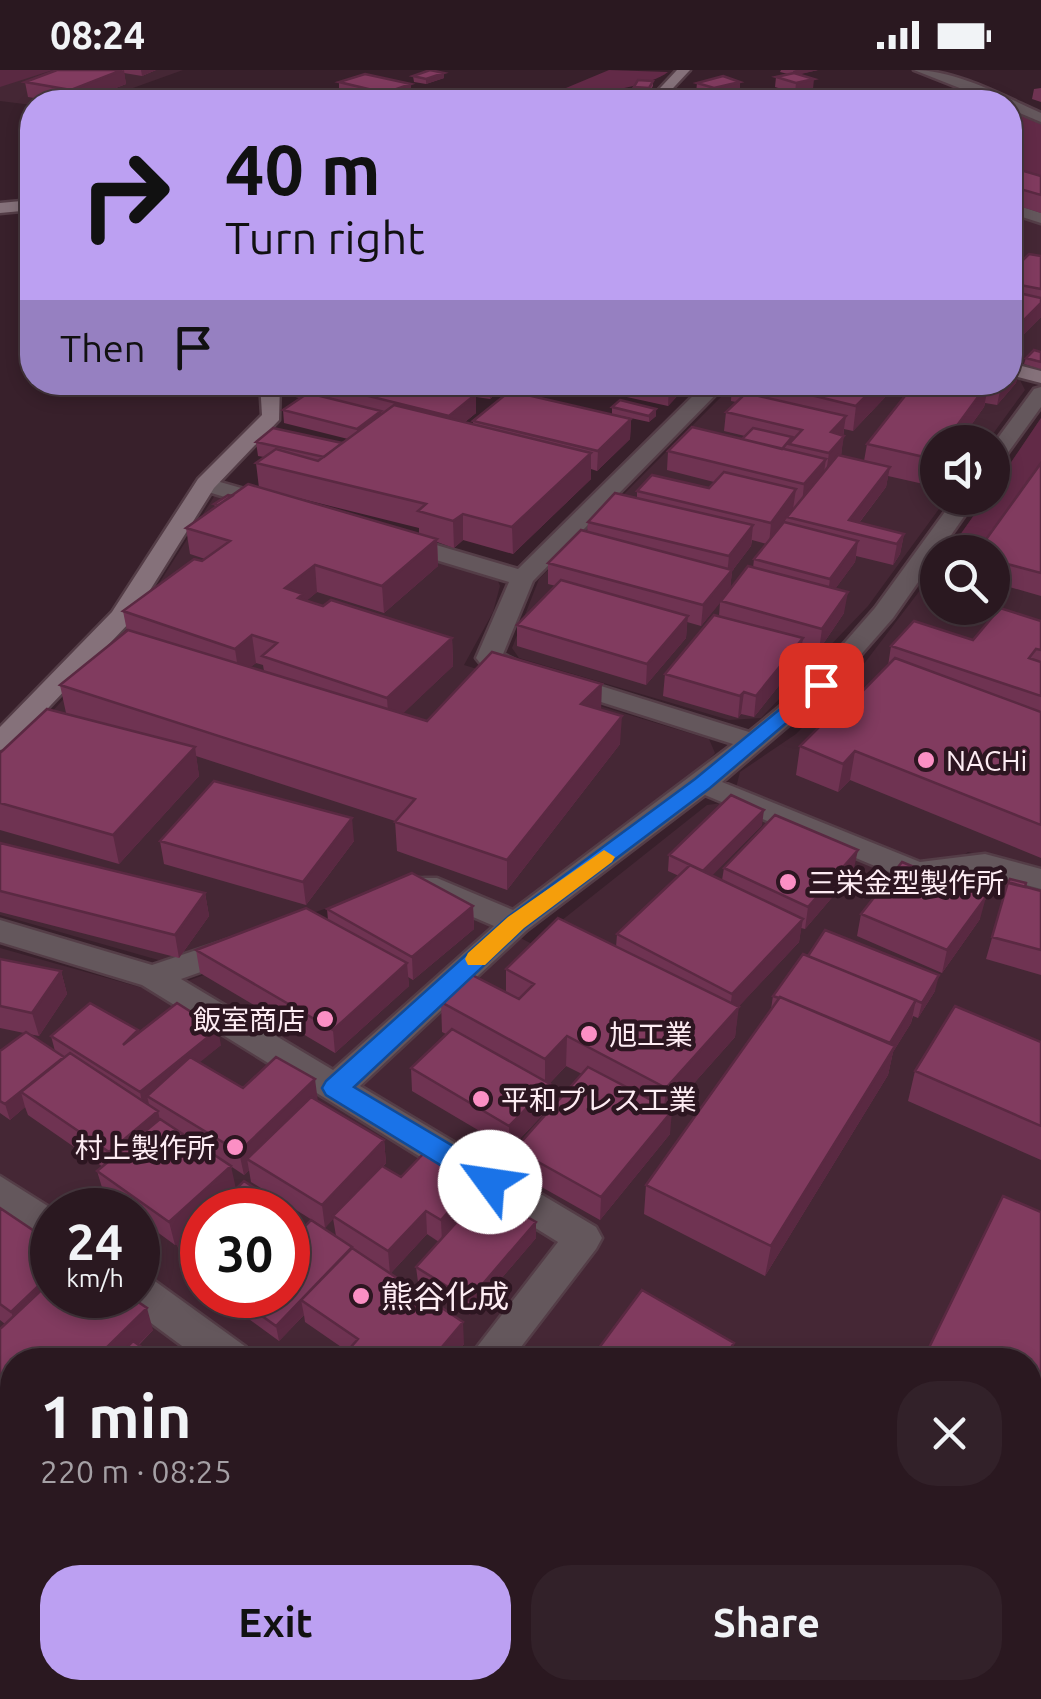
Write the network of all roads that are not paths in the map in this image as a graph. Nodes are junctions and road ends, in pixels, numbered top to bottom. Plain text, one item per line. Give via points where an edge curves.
1 (684, 70) edge
2 (920, 70) edge
3 (665, 90) edge
4 (973, 90) edge
5 (1041, 393) edge
6 (271, 395) edge
7 (706, 395) edge
8 (1010, 436) edge
9 (206, 484) junction
10 (299, 512) edge
11 (954, 515) edge
12 (373, 534) edge
13 (522, 578) junction
14 (2, 737) edge
15 (751, 741) junction
16 (702, 784) junction
17 (1041, 880) edge
18 (396, 893) edge
19 (516, 922) junction
20 (0, 931) edge
21 (258, 940) edge
22 (153, 977) junction
23 (335, 1088) junction
24 (0, 1190) edge
25 (30, 1212) edge
26 (160, 1307) edge
27 (216, 1348) edge
28 (496, 1348) edge

1 - 3 street
2 - 4 street
5 - 8 street
6 - 9 street via 272,416
7 - 13 street
9 - 10 street
9 - 14 street via 121,617
11 - 15 street via 884,613 821,685
12 - 13 street
13 - 15 street via 489,658
15 - 16 street
16 - 17 street via 916,872 985,864
16 - 19 street
18 - 19 street via 426,885
19 - 23 street
20 - 22 street
21 - 22 street
22 - 23 street
23 - 28 street via 583,1238
24 - 25 street
26 - 27 street

